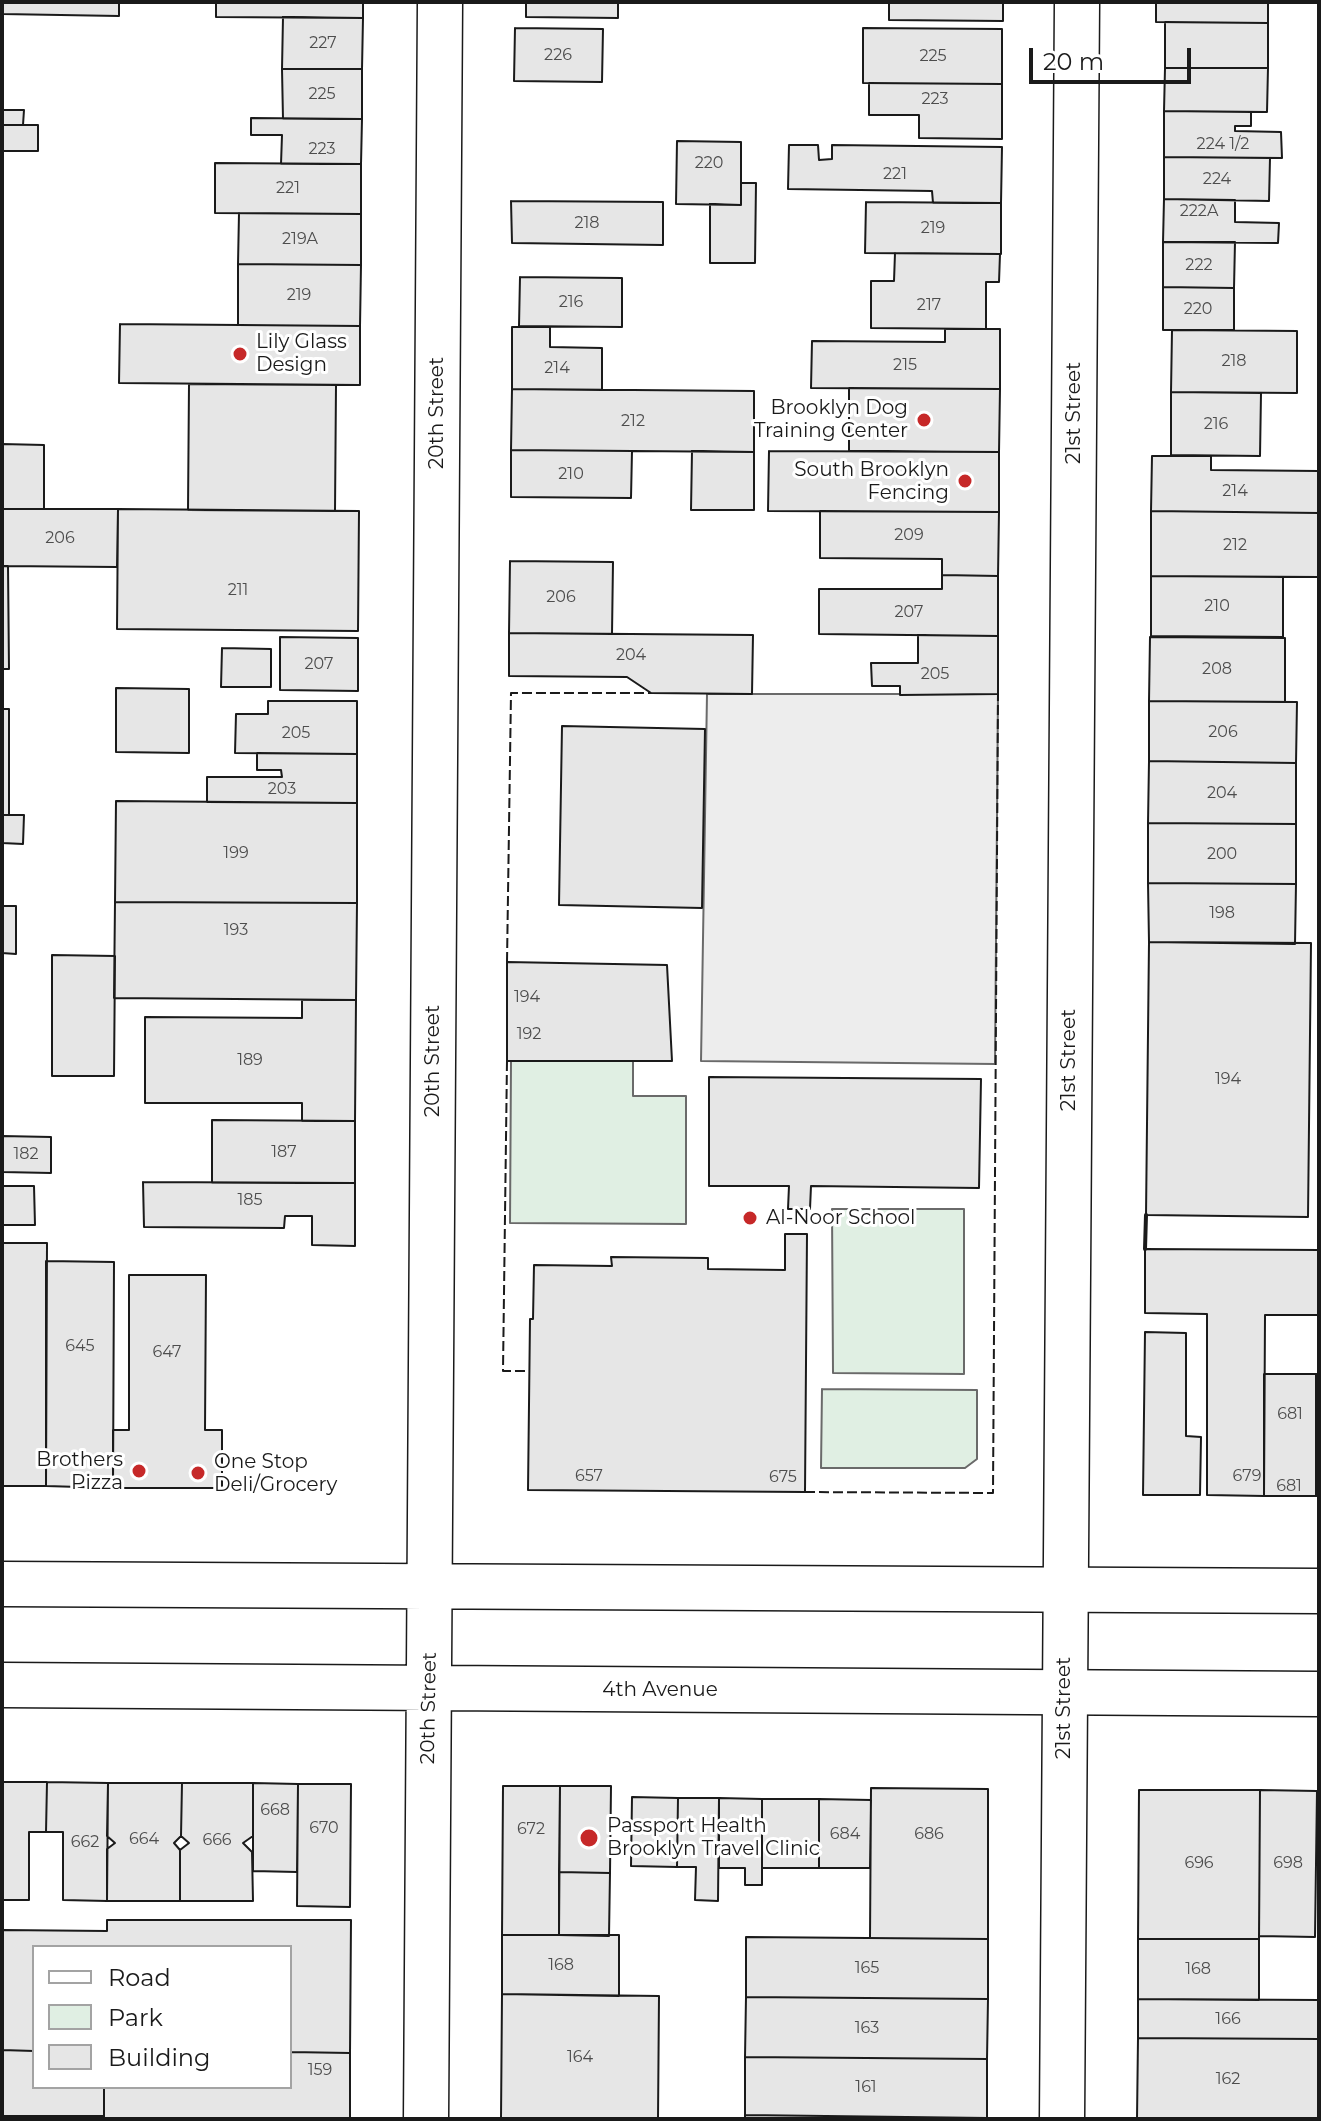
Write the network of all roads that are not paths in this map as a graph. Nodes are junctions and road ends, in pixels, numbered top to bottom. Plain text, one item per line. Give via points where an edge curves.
1 (440, 2) edge
2 (1077, 2) edge
3 (2, 1584) edge
4 (430, 1587) junction
5 (1065, 1589) junction
6 (1319, 1591) edge
7 (2, 1685) edge
8 (430, 1688) junction
9 (1064, 1692) junction
10 (1319, 1694) edge
11 (426, 2119) edge
12 (1062, 2119) edge

1 - 4 main road, 20th Street
2 - 5 main road, 21st Street
3 - 4 main road
4 - 5 main road
4 - 8 main road, 20th Street
5 - 6 main road
5 - 9 main road, 21st Street
7 - 8 main road, 4th Avenue
8 - 9 main road, 4th Avenue
8 - 11 main road, 20th Street
9 - 10 main road, 4th Avenue
9 - 12 main road, 21st Street

